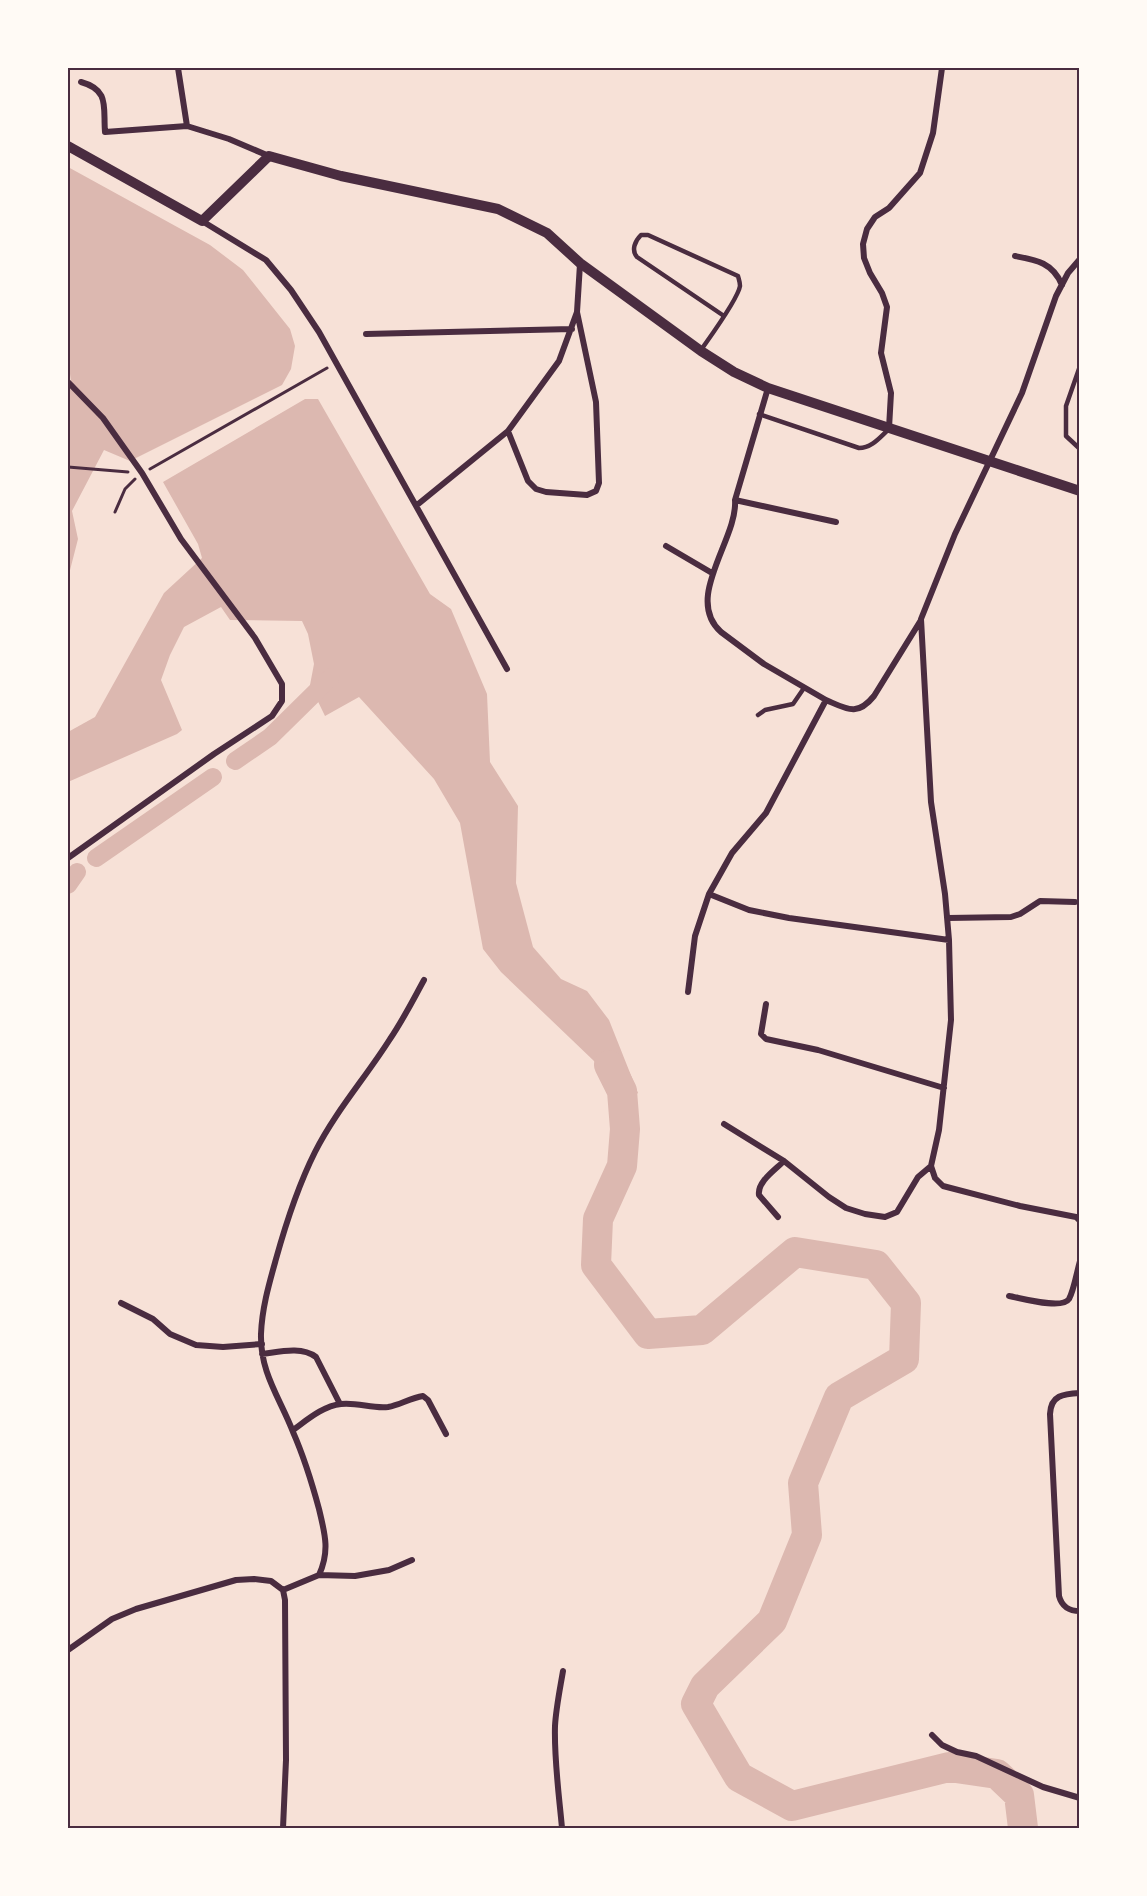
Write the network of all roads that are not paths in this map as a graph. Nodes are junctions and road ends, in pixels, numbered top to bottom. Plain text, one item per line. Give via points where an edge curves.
1 (178, 68) edge
2 (942, 68) edge
3 (81, 82) dead end
4 (187, 126) junction
5 (68, 146) edge
6 (269, 156) junction
7 (202, 221) junction
8 (1015, 256) dead end
9 (1080, 259) edge
10 (580, 263) junction
11 (1062, 285) junction
12 (578, 312) junction
13 (724, 316) junction
14 (572, 329) junction
15 (366, 334) dead end
16 (701, 351) junction
17 (1080, 366) edge
18 (68, 382) edge
19 (768, 388) junction
20 (759, 414) junction
21 (889, 429) junction
22 (508, 431) junction
23 (1080, 449) edge
24 (991, 461) junction
25 (1080, 491) edge
26 (735, 500) junction
27 (417, 505) junction
28 (836, 522) dead end
29 (666, 546) dead end
30 (712, 573) junction
31 (921, 619) junction
32 (507, 669) dead end
33 (804, 688) junction
34 (825, 700) junction
35 (758, 715) dead end
36 (68, 858) edge
37 (709, 894) junction
38 (1075, 902) dead end
39 (948, 918) junction
40 (949, 940) junction
41 (424, 980) dead end
42 (688, 992) dead end
43 (766, 1004) dead end
44 (944, 1088) junction
45 (724, 1124) dead end
46 (784, 1161) junction
47 (931, 1166) junction
48 (778, 1217) dead end
49 (1080, 1221) edge
50 (1080, 1261) edge
51 (1009, 1296) dead end
52 (121, 1303) dead end
53 (262, 1344) junction
54 (262, 1354) junction
55 (1080, 1393) edge
56 (340, 1404) junction
57 (293, 1430) junction
58 (446, 1434) dead end
59 (412, 1560) dead end
60 (319, 1575) junction
61 (283, 1590) junction
62 (1080, 1611) edge
63 (68, 1650) edge
64 (563, 1671) dead end
65 (932, 1735) dead end
66 (1080, 1798) edge
67 (283, 1828) edge
68 (562, 1828) edge

1 - 4 street
2 - 21 street via 933,133 920,173 875,217 863,244 864,258 886,307 881,353 891,393
3 - 4 street via 97,88 102,95 105,132
4 - 6 street
5 - 7 street
6 - 7 street
6 - 10 street via 341,176 498,209 547,233
7 - 27 street via 266,260 291,290
8 - 11 street via 1047,266 1058,274
9 - 11 street
10 - 12 street
10 - 16 street
11 - 24 street via 1022,393
12 - 14 street
12 - 22 street via 596,402 596,491 586,495 536,489 528,481
13 - 13 lane via 637,257 634,248 638,238 648,236 738,276 738,291
13 - 16 lane
14 - 15 street
14 - 22 street via 559,361
16 - 19 street
17 - 23 lane via 1066,406 1066,436
18 - 36 street via 103,418 142,473 181,539 255,638 282,684 282,701 272,716
19 - 20 street
19 - 21 street
20 - 21 lane via 859,448 872,445
20 - 26 street
21 - 24 street
22 - 27 street
24 - 25 street
24 - 31 street via 955,534
26 - 28 street
26 - 30 street via 733,520
27 - 32 street
29 - 30 street
30 - 33 street via 708,609 714,627
31 - 34 street via 867,705 859,710 847,709
31 - 39 street via 931,802
33 - 34 street
33 - 35 lane via 793,704
34 - 37 street via 766,813 732,853
37 - 40 street via 789,918
37 - 42 street via 695,936
38 - 39 street via 1040,901 1011,917
39 - 40 street
40 - 44 street via 951,1020
41 - 53 street via 391,1039 315,1152 270,1282
43 - 44 street via 761,1034 766,1039 818,1050
44 - 47 street
45 - 46 street
46 - 47 street via 846,1208 885,1217 897,1212 918,1177
46 - 48 street via 758,1191
47 - 49 street via 943,1186
50 - 51 street via 1064,1304
52 - 53 street via 153,1319 170,1334 196,1345
53 - 54 street
54 - 56 street via 309,1352 316,1357
54 - 57 street via 270,1383
55 - 62 street via 1057,1396 1050,1414 1059,1596 1064,1607
56 - 57 street via 314,1414
56 - 58 street via 386,1407 423,1396
57 - 60 street via 324,1529 327,1548
59 - 60 street via 389,1570 355,1576
60 - 61 street
61 - 63 street via 271,1581 236,1580 128,1612
61 - 67 street
64 - 68 street via 555,1727
65 - 66 street via 957,1752

